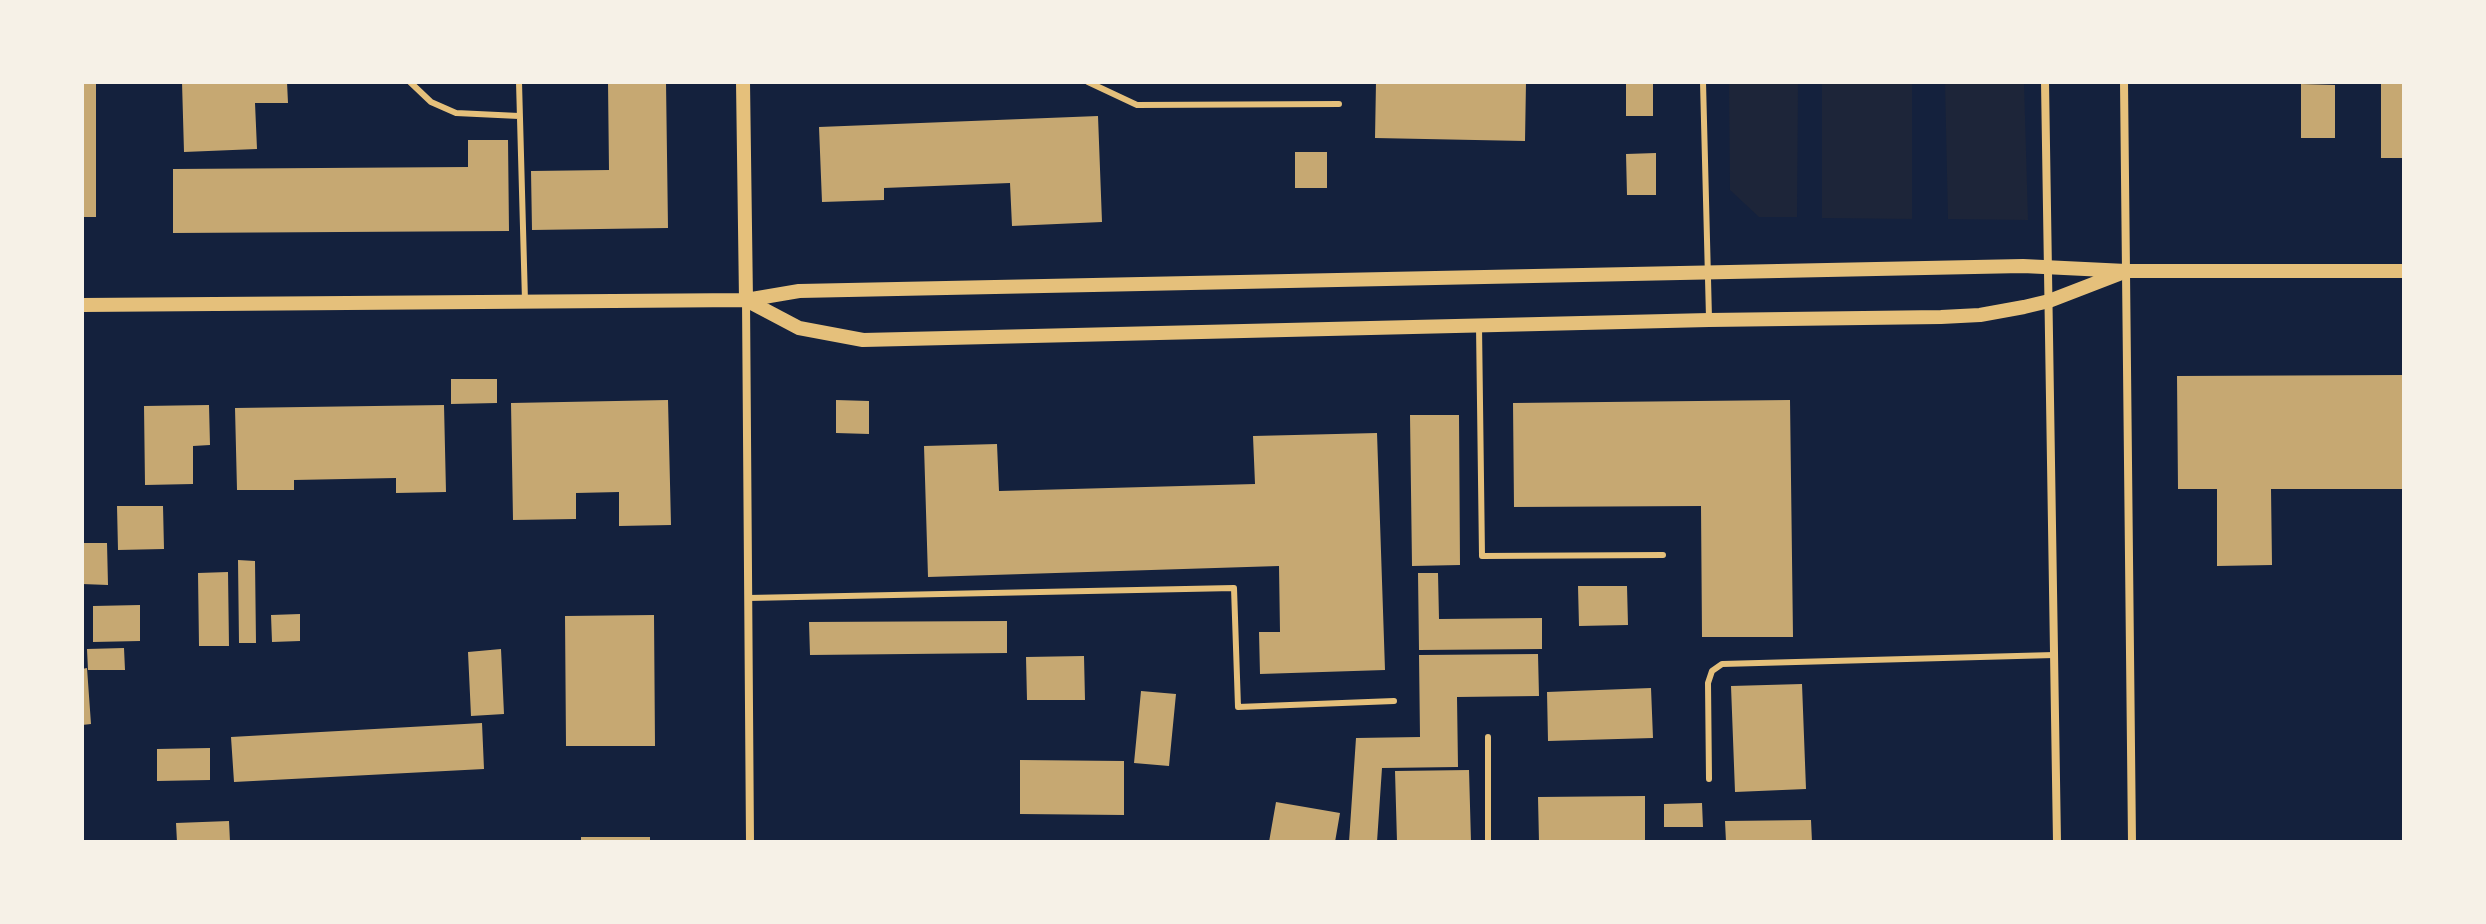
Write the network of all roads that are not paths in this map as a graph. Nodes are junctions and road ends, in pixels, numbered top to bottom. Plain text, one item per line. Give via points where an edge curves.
1 (410, 82) edge
2 (519, 82) edge
3 (743, 82) edge
4 (1088, 82) edge
5 (1703, 82) edge
6 (2045, 82) edge
7 (2124, 82) edge
8 (1339, 104) dead end
9 (519, 116) junction
10 (2048, 268) junction
11 (2126, 271) junction
12 (2404, 271) edge
13 (1709, 273) junction
14 (746, 300) junction
15 (525, 301) junction
16 (2049, 301) junction
17 (82, 305) edge
18 (1709, 320) junction
19 (1479, 326) junction
20 (1663, 555) dead end
21 (748, 598) junction
22 (2054, 655) junction
23 (1394, 701) dead end
24 (1488, 737) dead end
25 (1709, 779) dead end
26 (750, 842) edge
27 (1488, 842) edge
28 (2057, 842) edge
29 (2132, 842) edge

1 - 9 lane via 431,102 456,113
2 - 9 lane
3 - 14 street
4 - 8 lane via 1137,105
5 - 13 lane
6 - 10 street
7 - 11 street
9 - 15 lane
10 - 11 street
10 - 13 street
10 - 16 street
11 - 12 street
11 - 16 street
11 - 29 street
13 - 14 street via 799,291
13 - 18 lane
14 - 15 street
14 - 19 street via 799,328 863,340
14 - 21 street
15 - 17 street
16 - 18 street via 1980,315
16 - 22 street
18 - 19 street
19 - 20 lane via 1482,556
21 - 23 lane via 1234,588 1238,707
21 - 26 street
22 - 25 lane via 1722,664 1708,683
22 - 28 street
24 - 27 lane

